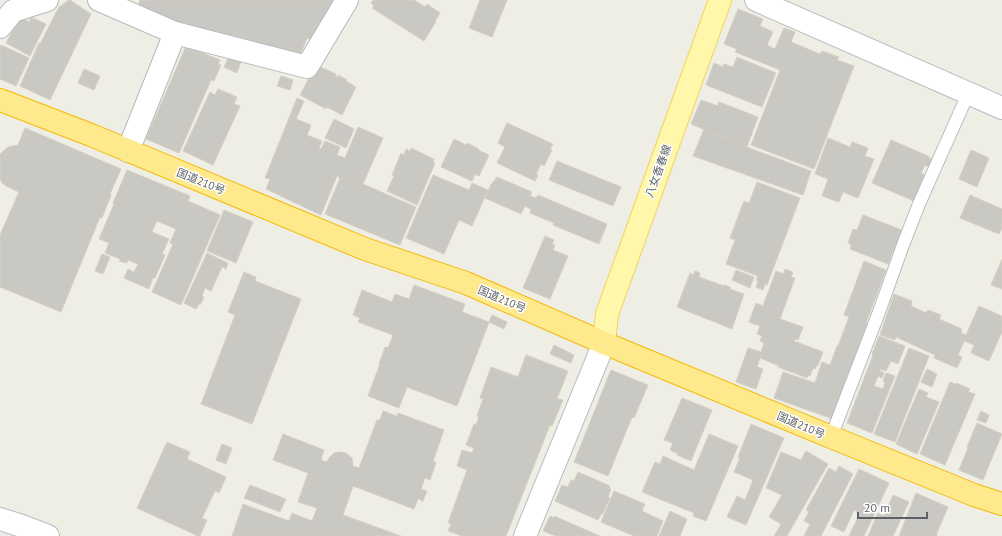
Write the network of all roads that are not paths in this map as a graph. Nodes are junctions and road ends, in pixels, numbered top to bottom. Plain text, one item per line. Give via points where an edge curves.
1 (46, 0) edge
2 (99, 0) edge
3 (347, 0) edge
4 (720, 0) edge
5 (756, 0) edge
6 (0, 27) edge
7 (175, 33) junction
8 (968, 94) junction
9 (0, 100) edge
10 (1002, 108) edge
11 (128, 151) junction
12 (604, 343) junction
13 (831, 437) junction
14 (1002, 504) edge
15 (0, 519) edge
16 (48, 536) edge
17 (525, 536) edge

1 - 6 street via 13,11
2 - 7 street
3 - 7 street via 307,67
4 - 12 main road, 八女香春線 via 607,314
5 - 8 street
7 - 11 street
8 - 10 street
8 - 13 lane via 919,204
9 - 11 highway, 国道210号
11 - 12 highway, 国道210号 via 365,249 466,283
12 - 13 highway, 国道210号
12 - 17 street
13 - 14 highway, 国道210号
15 - 16 street

